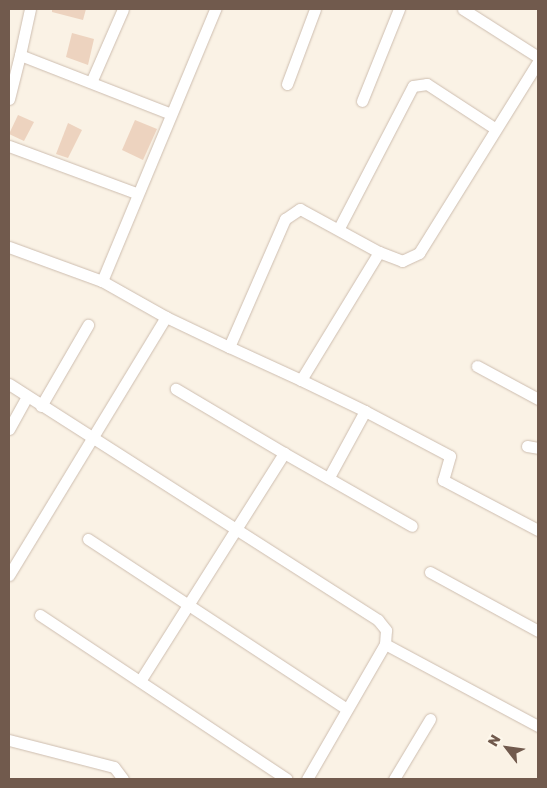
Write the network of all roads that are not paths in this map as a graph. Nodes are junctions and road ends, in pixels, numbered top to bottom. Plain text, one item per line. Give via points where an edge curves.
1 (30, 9) edge
2 (123, 9) edge
3 (215, 9) edge
4 (314, 9) edge
5 (399, 9) edge
6 (463, 9) edge
7 (20, 55) junction
8 (538, 57) edge
9 (538, 62) edge
10 (92, 80) junction
11 (287, 84) dead end
12 (9, 99) edge
13 (362, 101) dead end
14 (171, 114) junction
15 (496, 130) junction
16 (9, 146) edge
17 (136, 193) junction
18 (339, 228) junction
19 (9, 247) edge
20 (379, 252) junction
21 (102, 281) junction
22 (166, 317) junction
23 (88, 325) dead end
24 (229, 347) junction
25 (477, 366) dead end
26 (301, 380) junction
27 (9, 384) edge
28 (176, 389) dead end
29 (28, 397) junction
30 (538, 399) edge
31 (41, 406) junction
32 (364, 411) junction
33 (9, 430) edge
34 (91, 440) junction
35 (284, 453) junction
36 (329, 478) junction
37 (412, 526) dead end
38 (538, 530) edge
39 (238, 531) junction
40 (88, 539) dead end
41 (430, 572) dead end
42 (9, 575) edge
43 (187, 606) junction
44 (40, 615) dead end
45 (538, 631) edge
46 (385, 644) junction
47 (140, 681) junction
48 (345, 708) junction
49 (430, 719) dead end
50 (538, 726) edge
51 (9, 740) edge
52 (123, 779) edge
53 (287, 779) edge
54 (307, 779) edge
55 (394, 779) edge

1 - 7 street
2 - 10 street
3 - 14 street
4 - 11 street
5 - 13 street
6 - 8 street
7 - 10 street
7 - 12 street
9 - 15 street
10 - 14 street
14 - 17 street
15 - 18 street via 427,84 413,86
15 - 20 street via 419,253 402,261
16 - 17 street
17 - 21 street
18 - 20 street
18 - 24 street via 300,209 285,219
19 - 21 street
20 - 26 street
21 - 22 street
22 - 24 street
22 - 34 street
23 - 31 street
24 - 26 street
25 - 30 street
26 - 32 street
27 - 29 street
28 - 35 street
29 - 31 street
29 - 33 street
31 - 34 street
32 - 36 street
32 - 38 street via 450,456 443,480
34 - 39 street
34 - 42 street
35 - 36 street
35 - 39 street
36 - 37 street
39 - 43 street
39 - 46 street via 378,620 386,630
40 - 43 street
41 - 45 street
43 - 47 street
43 - 48 street
44 - 47 street
46 - 48 street
46 - 50 street
47 - 53 street
48 - 54 street
49 - 55 street
51 - 52 street via 114,767

